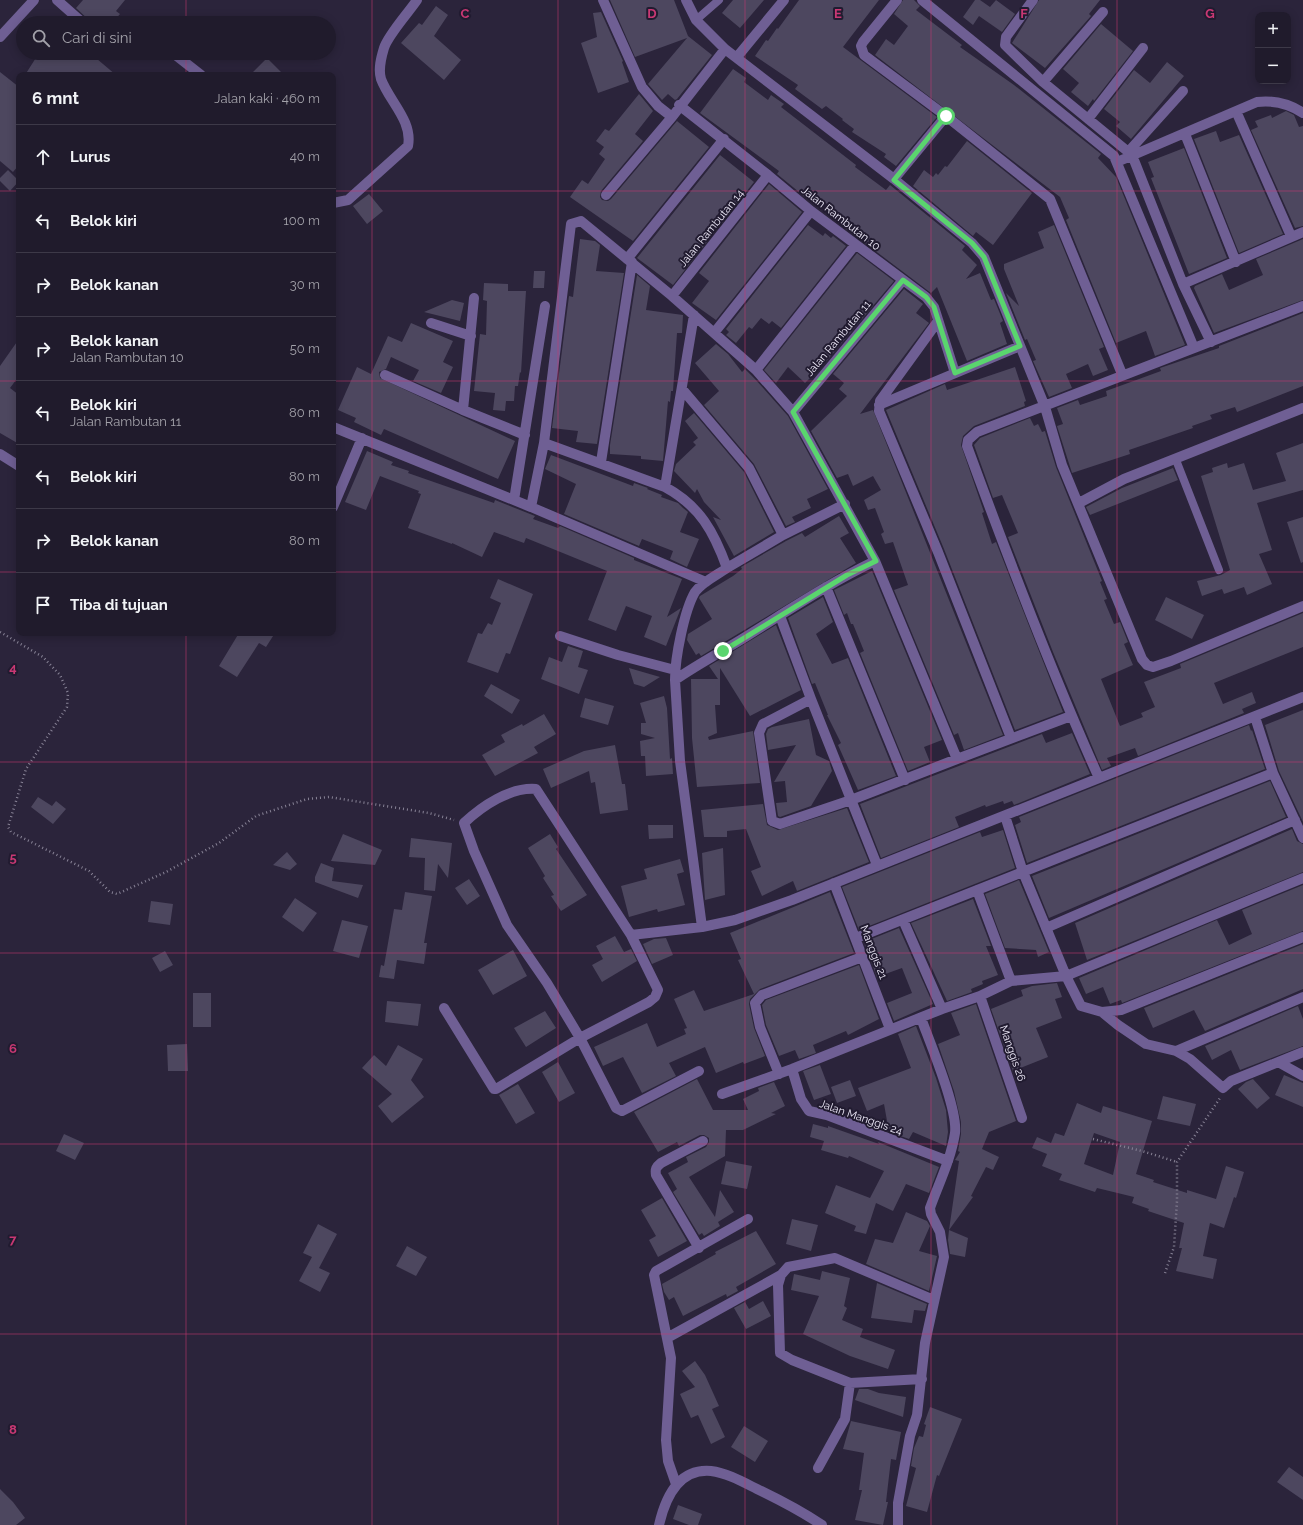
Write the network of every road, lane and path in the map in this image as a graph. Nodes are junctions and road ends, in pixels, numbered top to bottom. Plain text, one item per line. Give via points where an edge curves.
1 (34, 0) edge
2 (57, 0) edge
3 (417, 0) edge
4 (603, 0) edge
5 (686, 0) edge
6 (719, 0) edge
7 (784, 0) edge
8 (897, 0) edge
9 (922, 0) edge
10 (1033, 0) edge
11 (1103, 12) dead end
12 (19, 16) edge
13 (75, 16) edge
14 (16, 20) edge
15 (696, 20) junction
16 (0, 37) edge
17 (1143, 48) dead end
18 (725, 49) junction
19 (737, 57) junction
20 (182, 60) edge
21 (197, 72) edge
22 (1043, 82) junction
23 (1183, 92) dead end
24 (679, 105) junction
25 (1236, 111) junction
26 (1303, 113) edge
27 (946, 116) junction
28 (672, 117) junction
29 (1088, 120) junction
30 (1185, 134) junction
31 (724, 139) junction
32 (1131, 153) junction
33 (1117, 162) junction
34 (768, 175) junction
35 (894, 180) junction
36 (606, 195) dead end
37 (336, 202) edge
38 (811, 212) junction
39 (1303, 232) edge
40 (1291, 236) junction
41 (855, 245) junction
42 (630, 261) junction
43 (1236, 262) junction
44 (903, 280) junction
45 (1183, 284) junction
46 (672, 296) junction
47 (474, 298) dead end
48 (544, 306) dead end
49 (1303, 306) edge
50 (694, 315) junction
51 (938, 321) junction
52 (431, 322) dead end
53 (714, 333) junction
54 (471, 336) junction
55 (1211, 342) junction
56 (1020, 346) junction
57 (1194, 348) junction
58 (756, 370) junction
59 (955, 373) junction
60 (1122, 374) junction
61 (384, 375) dead end
62 (682, 389) junction
63 (879, 405) junction
64 (1045, 407) junction
65 (1303, 408) edge
66 (463, 410) junction
67 (793, 412) junction
68 (336, 428) edge
69 (525, 435) junction
70 (362, 438) junction
71 (544, 442) junction
72 (0, 454) edge
73 (1176, 460) junction
74 (601, 462) junction
75 (16, 464) edge
76 (665, 487) junction
77 (336, 500) edge
78 (514, 500) junction
79 (1079, 503) junction
80 (845, 504) junction
81 (530, 507) junction
82 (783, 534) junction
83 (876, 561) junction
84 (727, 568) junction
85 (1219, 570) dead end
86 (706, 582) junction
87 (826, 587) junction
88 (1303, 606) edge
89 (780, 616) junction
90 (0, 632) edge
91 (560, 636) dead end
92 (674, 670) junction
93 (674, 680) junction
94 (1303, 697) edge
95 (811, 699) junction
96 (1071, 716) junction
97 (1255, 717) junction
98 (1012, 738) junction
99 (957, 759) junction
100 (1273, 773) junction
101 (1099, 778) junction
102 (905, 780) junction
103 (852, 800) junction
104 (1005, 816) junction
105 (1295, 820) junction
106 (464, 823) junction
107 (1303, 838) edge
108 (877, 864) junction
109 (1023, 872) junction
110 (1303, 878) edge
111 (834, 883) junction
112 (977, 890) junction
113 (903, 920) junction
114 (702, 927) junction
115 (1046, 928) junction
116 (631, 935) junction
117 (1303, 937) edge
118 (856, 938) junction
119 (862, 957) junction
120 (1066, 976) junction
121 (1011, 981) junction
122 (980, 996) junction
123 (1303, 997) edge
124 (444, 1008) dead end
125 (942, 1009) junction
126 (1102, 1012) junction
127 (921, 1018) junction
128 (890, 1029) junction
129 (580, 1038) junction
130 (1176, 1051) junction
131 (1303, 1052) edge
132 (1278, 1062) junction
133 (792, 1069) junction
134 (699, 1071) dead end
135 (779, 1074) junction
136 (1303, 1076) edge
137 (1223, 1088) junction
138 (722, 1094) dead end
139 (1022, 1118) dead end
140 (1093, 1139) dead end
141 (703, 1141) dead end
142 (948, 1161) junction
143 (1177, 1162) junction
144 (748, 1219) dead end
145 (699, 1248) junction
146 (1166, 1273) dead end
147 (781, 1275) junction
148 (934, 1300) junction
149 (667, 1338) junction
150 (922, 1379) junction
151 (850, 1383) junction
152 (818, 1468) dead end
153 (676, 1484) junction
154 (659, 1525) edge
155 (822, 1525) edge
156 (898, 1525) edge

1 - 12 street
2 - 13 street
3 - 37 street via 384,47 380,65 381,79 401,114 410,137 408,146 348,200
4 - 28 street via 642,87 658,106
5 - 15 street
6 - 15 lane
7 - 19 street
8 - 27 street via 863,42 862,51
9 - 33 street via 1110,153
10 - 22 street via 1006,37 1005,45
11 - 22 street
14 - 16 street
15 - 18 street
17 - 29 street
18 - 19 street
18 - 24 street
19 - 35 street
20 - 21 street
22 - 29 street
23 - 32 street
24 - 28 street
24 - 31 street, Jalan Rambutan 10
25 - 26 street via 1257,102 1270,101 1286,104
25 - 30 street
25 - 40 street
27 - 35 street
27 - 60 street via 1050,199
28 - 36 street
29 - 32 street
30 - 32 street
30 - 43 street
31 - 34 street, Jalan Rambutan 10
31 - 42 street
32 - 33 street
32 - 45 street
33 - 57 street
34 - 38 street, Jalan Rambutan 10
34 - 46 street, Jalan Rambutan 14
35 - 56 street via 972,243 984,257
38 - 41 street, Jalan Rambutan 10
38 - 53 street
39 - 40 street
40 - 43 street
41 - 44 street, Jalan Rambutan 10
41 - 58 street
42 - 46 street
42 - 71 street via 581,221 572,224
42 - 74 street
43 - 45 street
44 - 51 street, Jalan Rambutan 10 via 926,297 934,307
44 - 67 street, Jalan Rambutan 11
45 - 55 street
46 - 50 street
47 - 54 street
48 - 69 street
49 - 55 street
50 - 53 street
50 - 62 street
51 - 59 street, Jalan Rambutan 10
51 - 63 street
52 - 54 street
53 - 58 street
54 - 66 street
55 - 57 street
56 - 59 street
56 - 64 street
57 - 60 street
58 - 67 street
59 - 63 street
60 - 64 street
61 - 66 street
62 - 76 street
62 - 82 street via 749,468
63 - 98 street via 879,411
64 - 79 street via 1062,465
64 - 96 street via 977,432 968,440 967,446 1014,576
65 - 73 street
66 - 69 street
67 - 80 street
68 - 70 street
69 - 78 street
70 - 77 street
70 - 78 street
71 - 74 street
71 - 81 street
72 - 75 street
73 - 79 street via 1124,480
73 - 85 lane
74 - 76 street
76 - 84 street via 692,504 705,520
78 - 81 street
79 - 88 street via 1142,659 1147,665 1153,667 1171,661
80 - 82 street
80 - 83 street
81 - 86 street
82 - 84 street
83 - 87 street
83 - 99 street
84 - 86 street
86 - 92 street via 696,592 688,609
87 - 89 street
87 - 102 street
89 - 93 street
89 - 95 street
90 - 106 path via 43,657 60,675 68,694 67,707 26,769 8,827 11,832 89,871 110,892 117,894 166,872 218,843 256,816 307,799 329,797 429,814
91 - 92 street
92 - 93 street
93 - 114 street via 680,761
94 - 97 street
95 - 103 street
95 - 103 street via 763,724 759,733 772,821 780,824
96 - 98 street
96 - 101 street
97 - 100 street
97 - 101 street
98 - 99 street
99 - 102 street
100 - 105 street
100 - 109 street
101 - 104 street
102 - 103 street
103 - 108 street
104 - 108 street
104 - 109 street
105 - 107 street
105 - 115 street
106 - 116 street via 504,795 536,789
106 - 129 street via 507,925
108 - 111 street
109 - 112 street
109 - 115 street
110 - 120 street
111 - 114 street via 735,920
111 - 118 street, Manggis 21
112 - 113 street
112 - 121 street
113 - 118 street
113 - 125 street
114 - 116 street
115 - 120 street
116 - 129 street via 658,990 655,997
117 - 126 street via 1121,1010
118 - 119 street, Manggis 21
119 - 128 street, Manggis 21
119 - 135 street via 762,995 755,1003 760,1027
120 - 121 street
120 - 126 street via 1081,1006
121 - 122 street
122 - 125 street
122 - 139 street, Manggis 26
123 - 130 street
124 - 129 street via 494,1089 500,1088
125 - 127 street
126 - 130 street via 1146,1044
127 - 128 street
127 - 142 street via 953,1110 955,1131
128 - 133 street
129 - 134 street via 616,1108 622,1111
130 - 137 street via 1201,1067
131 - 132 street
132 - 136 street
132 - 137 street via 1231,1082
133 - 135 street
133 - 142 street, Jalan Manggis 24 via 801,1099 809,1111 827,1115
135 - 138 street
137 - 143 path via 1219,1102
140 - 143 path
141 - 145 street via 661,1163 655,1170
142 - 148 street via 930,1208 940,1232 944,1257
143 - 146 path via 1174,1247
144 - 145 street
145 - 149 street via 656,1271 654,1275
147 - 148 street via 788,1267 834,1258
147 - 149 street
147 - 151 street via 778,1285 780,1353
148 - 150 street via 925,1343
149 - 153 street via 671,1358 666,1440 668,1461
150 - 151 street
150 - 156 street via 898,1503
151 - 152 street via 844,1419
153 - 154 street via 669,1494
153 - 155 street via 693,1474 711,1471 733,1477 794,1506

